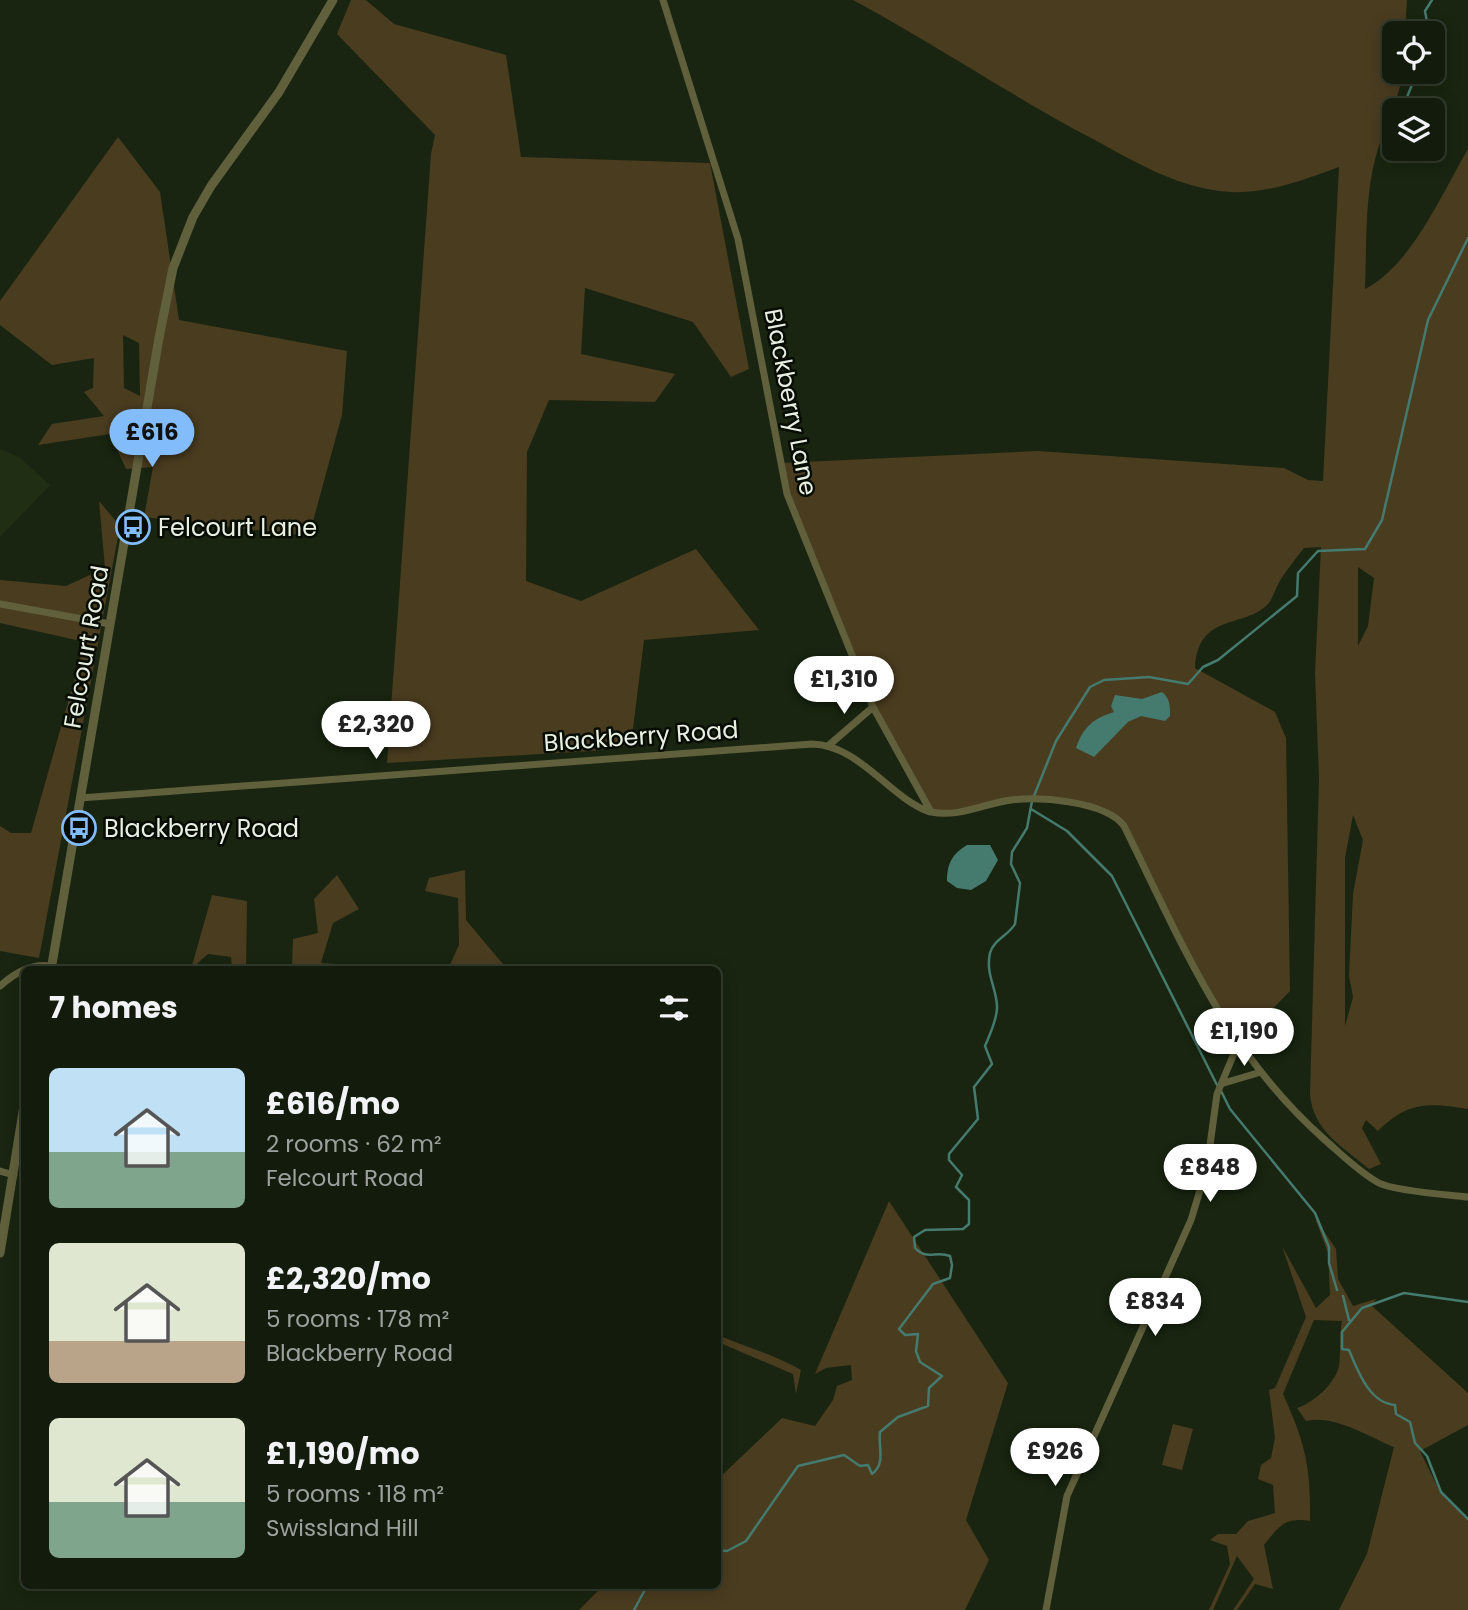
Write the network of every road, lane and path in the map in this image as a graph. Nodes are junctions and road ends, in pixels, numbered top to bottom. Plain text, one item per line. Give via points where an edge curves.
1 (333, 0) edge
2 (663, 0) edge
3 (0, 604) edge
4 (110, 624) junction
5 (873, 707) junction
6 (828, 746) junction
7 (79, 798) junction
8 (931, 812) junction
9 (51, 966) edge
10 (21, 972) edge
11 (0, 986) edge
12 (1238, 1044) junction
13 (1261, 1072) junction
14 (1224, 1083) junction
15 (21, 1116) edge
16 (4, 1173) edge
17 (1468, 1197) edge
18 (0, 1254) edge
19 (1045, 1610) edge

1 - 4 street, Felcourt Road via 268,107 211,186 178,250
2 - 5 street, Blackberry Lane via 734,226 787,494
3 - 4 street
4 - 7 street, Felcourt Road
5 - 6 street
5 - 8 street, Blackberry Lane
6 - 7 street, Blackberry Road
6 - 8 street, Blackberry Road
7 - 9 street, Felcourt Road
8 - 12 street via 961,814 1029,799 1100,809 1116,816
10 - 11 street
12 - 13 street
12 - 14 street
13 - 14 street
13 - 17 street via 1273,1091 1307,1124 1380,1184
14 - 19 street via 1217,1094 1207,1167 1191,1220 1067,1496
15 - 16 street
16 - 18 street

